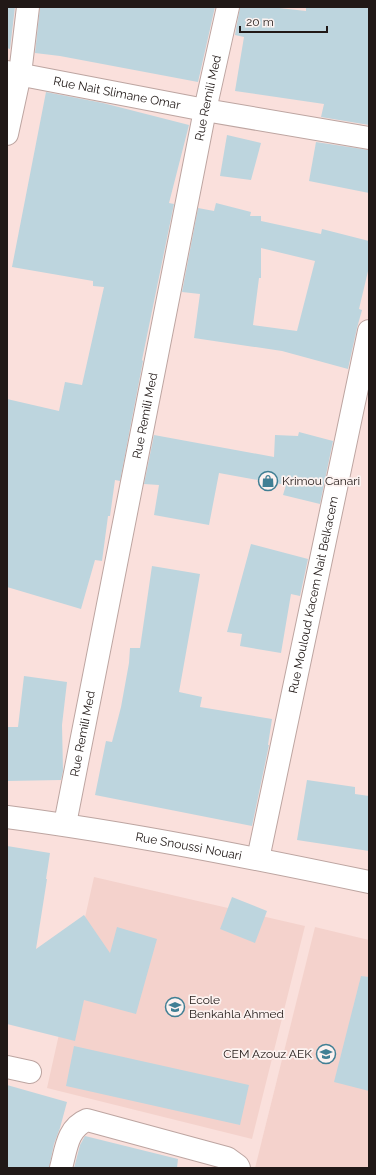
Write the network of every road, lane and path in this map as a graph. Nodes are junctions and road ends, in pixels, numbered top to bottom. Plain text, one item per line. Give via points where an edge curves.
1 (28, 7) edge
2 (228, 7) edge
3 (13, 73) edge
4 (205, 110) junction
5 (7, 134) edge
6 (369, 138) edge
7 (369, 331) edge
8 (7, 817) edge
9 (65, 824) junction
10 (258, 859) junction
11 (369, 882) edge
12 (7, 1067) edge
13 (30, 1072) dead end
14 (61, 1168) edge
15 (239, 1168) edge

1 - 3 street
2 - 4 street, Rue Remili Med
3 - 4 street, Rue Nait Slimane Omar
3 - 5 street
4 - 6 street, Rue Nait Slimane Omar
4 - 9 street, Rue Remili Med
7 - 10 street, Rue Mouloud Kacem Nait Belkacem
8 - 9 street, Rue Snoussi Nouari
9 - 10 street, Rue Snoussi Nouari
10 - 11 street, Rue Snoussi Nouari
12 - 13 street
14 - 15 street via 71,1132 79,1123 87,1120 227,1158

